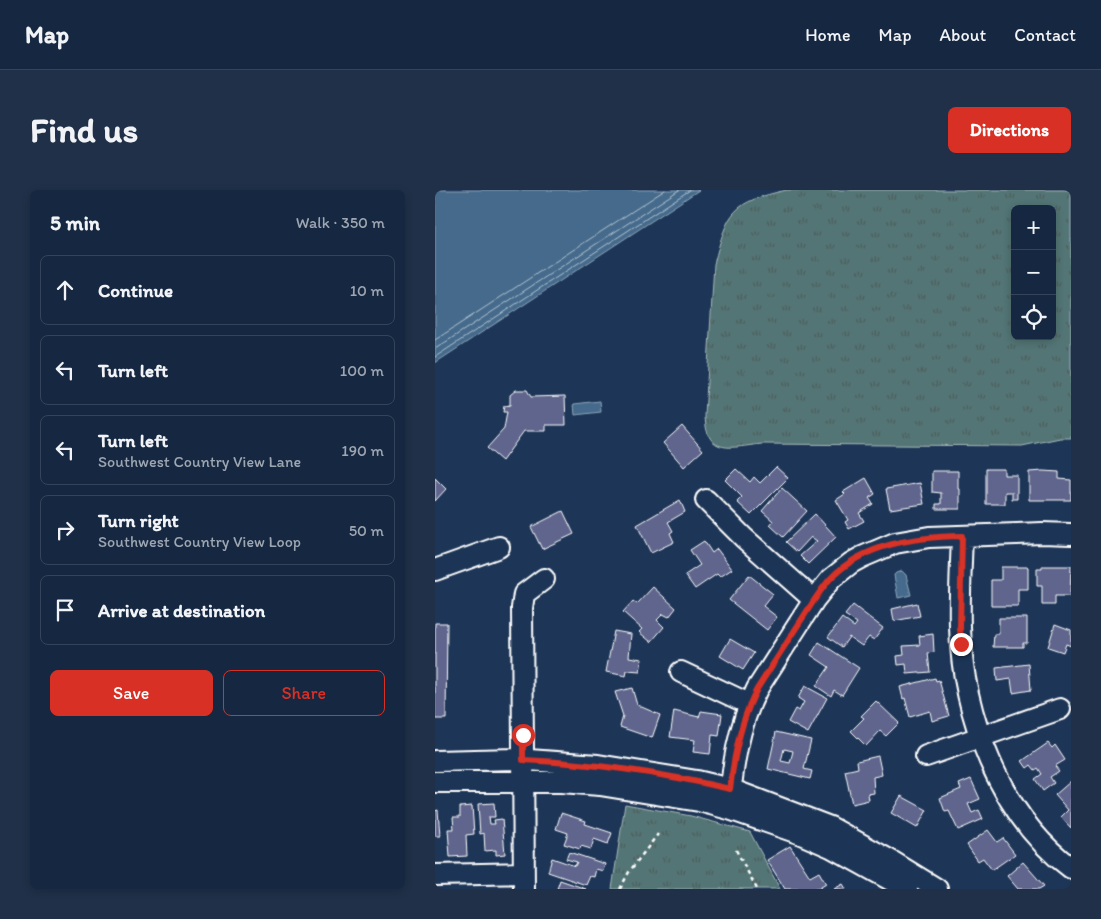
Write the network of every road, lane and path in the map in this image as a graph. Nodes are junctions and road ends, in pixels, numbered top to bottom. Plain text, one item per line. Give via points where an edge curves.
1 (706, 500) dead end
2 (1071, 534) edge
3 (962, 536) junction
4 (499, 547) dead end
5 (435, 570) edge
6 (544, 579) dead end
7 (815, 600) junction
8 (681, 672) dead end
9 (749, 704) junction
10 (1060, 710) dead end
11 (980, 738) junction
12 (926, 756) dead end
13 (523, 760) junction
14 (435, 761) edge
15 (523, 780) junction
16 (435, 782) edge
17 (730, 789) junction
18 (729, 809) junction
19 (658, 834) dead end
20 (736, 850) dead end
21 (1071, 868) edge
22 (435, 875) edge
23 (524, 881) edge
24 (908, 885) edge
25 (620, 889) edge
26 (757, 889) edge
27 (937, 889) edge

1 - 7 street
2 - 3 street
3 - 7 street via 895,543 862,557 831,578
3 - 11 street via 961,644 967,692
4 - 5 street
6 - 13 street via 524,594 522,608
7 - 9 street
8 - 9 street
9 - 17 street
10 - 11 street
11 - 12 street
11 - 21 street via 995,772 1025,822
13 - 14 street
13 - 15 street
13 - 17 street via 598,765
15 - 16 street
15 - 18 street via 600,785
15 - 23 street
17 - 18 street
17 - 24 street via 830,827
18 - 24 street via 801,834
19 - 25 path
20 - 26 path
22 - 23 street
24 - 27 street

